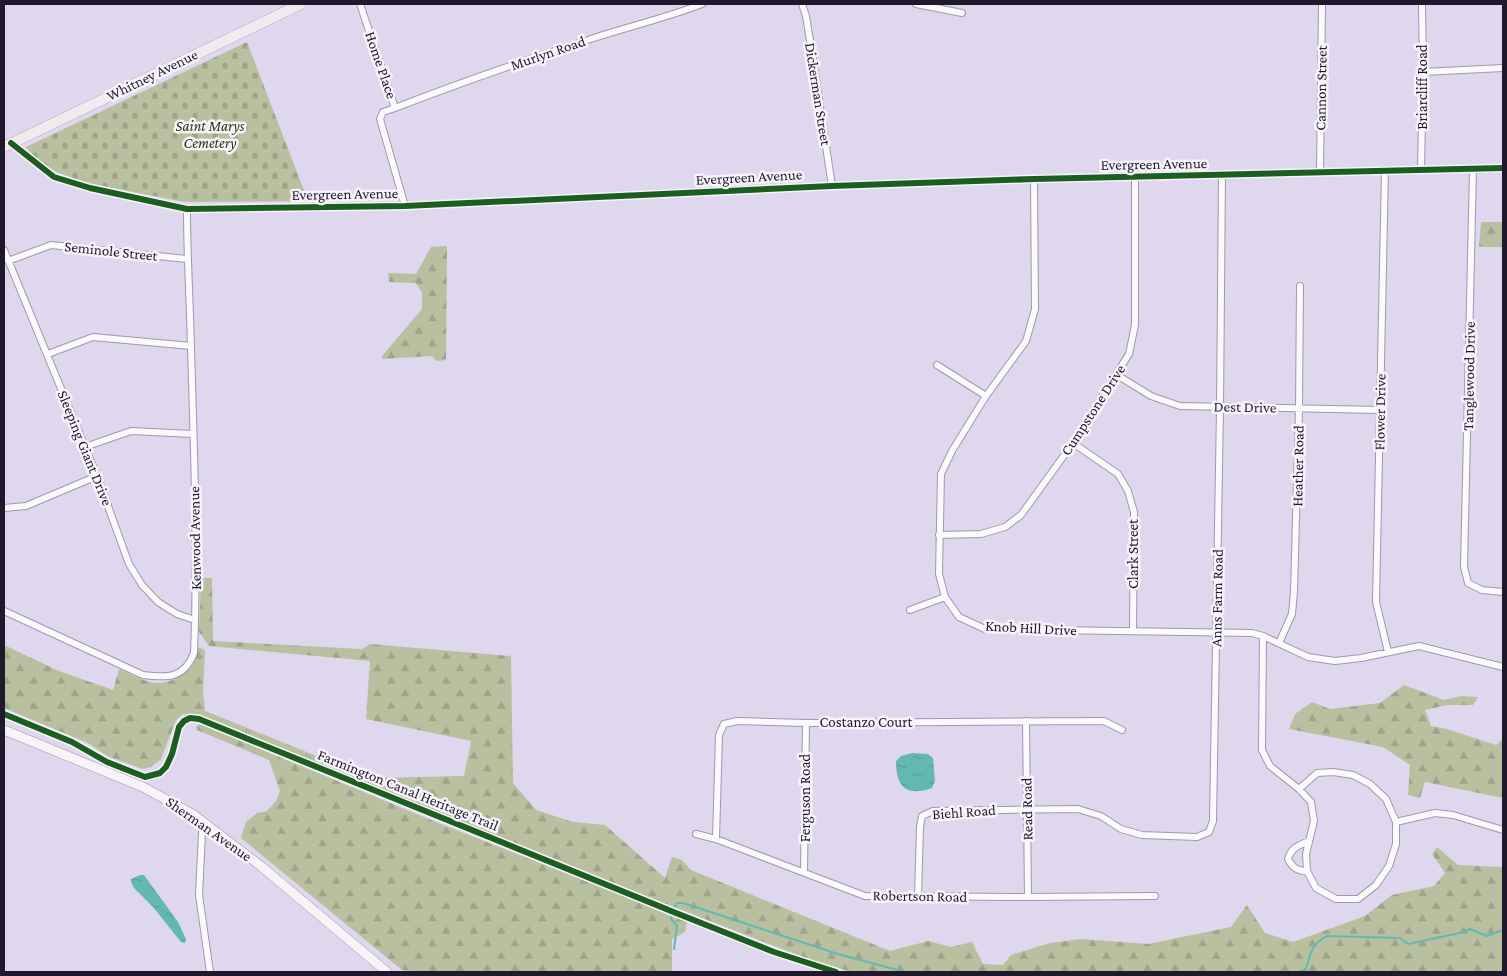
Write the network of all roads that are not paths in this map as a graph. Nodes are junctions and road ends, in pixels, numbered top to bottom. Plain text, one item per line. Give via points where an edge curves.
1 (301, 4) edge
2 (360, 4) edge
3 (702, 4) edge
4 (802, 4) edge
5 (916, 4) edge
6 (1322, 4) edge
7 (1422, 4) edge
8 (962, 13) dead end
9 (1503, 68) edge
10 (1423, 72) junction
11 (395, 108) junction
12 (8, 145) edge
13 (1503, 168) edge
14 (1421, 169) junction
15 (1473, 169) junction
16 (1385, 171) junction
17 (1320, 172) junction
18 (1222, 175) junction
19 (1135, 177) junction
20 (1034, 179) junction
21 (832, 186) junction
22 (405, 206) junction
23 (187, 209) junction
24 (4, 250) edge
25 (187, 259) junction
26 (8, 261) junction
27 (1300, 286) dead end
28 (191, 346) junction
29 (48, 354) junction
30 (937, 365) dead end
31 (1117, 374) junction
32 (986, 396) junction
33 (1220, 408) junction
34 (1299, 408) junction
35 (1380, 410) junction
36 (194, 434) junction
37 (1073, 442) junction
38 (85, 447) junction
39 (97, 476) junction
40 (4, 508) edge
41 (939, 535) junction
42 (1503, 592) edge
43 (945, 597) junction
44 (910, 610) dead end
45 (4, 611) edge
46 (195, 620) junction
47 (1133, 631) junction
48 (1217, 633) junction
49 (1263, 636) junction
50 (1279, 643) junction
51 (1388, 652) junction
52 (1503, 667) edge
53 (1026, 721) junction
54 (806, 723) junction
55 (4, 730) edge
56 (1122, 730) dead end
57 (1299, 790) junction
58 (1027, 809) junction
59 (1396, 822) junction
60 (205, 823) junction
61 (1503, 830) edge
62 (696, 834) dead end
63 (716, 839) junction
64 (1309, 841) junction
65 (1307, 871) junction
66 (804, 872) junction
67 (918, 896) junction
68 (1155, 896) dead end
69 (1028, 897) junction
70 (210, 972) edge
71 (387, 972) edge

1 - 12 highway, Whitney Avenue
2 - 11 street, Home Place
3 - 11 street, Murlyn Road via 536,56
4 - 21 street, Dickerman Street
5 - 8 street
6 - 17 street, Cannon Street
7 - 10 street, Briarcliff Road
9 - 10 street
10 - 14 street, Briarcliff Road
11 - 22 street, Home Place via 384,112 380,119
12 - 23 street, Evergreen Avenue via 54,177
13 - 15 street, Evergreen Avenue
14 - 15 street, Evergreen Avenue
14 - 16 street, Evergreen Avenue
15 - 42 street, Tanglewood Drive via 1464,567 1468,583 1482,590
16 - 17 street, Evergreen Avenue
16 - 35 street, Flower Drive
17 - 18 street, Evergreen Avenue
18 - 19 street, Evergreen Avenue
18 - 33 street, Anns Farm Road
19 - 20 street, Evergreen Avenue
19 - 31 street, Cumpstone Drive via 1135,325 1129,354
20 - 21 street, Evergreen Avenue
20 - 32 street, Knob Hill Drive via 1035,309 1026,341
21 - 22 street, Evergreen Avenue
22 - 23 street, Evergreen Avenue
23 - 25 street, Kenwood Avenue
24 - 26 street, Sleeping Giant Drive
25 - 26 street, Seminole Street via 52,245
25 - 28 street, Kenwood Avenue
26 - 29 street, Sleeping Giant Drive
27 - 34 street, Heather Road
28 - 29 street via 93,338
28 - 36 street, Kenwood Avenue
29 - 38 street, Sleeping Giant Drive
30 - 32 street
31 - 33 street, Dest Drive via 1151,396 1180,406
31 - 37 street, Cumpstone Drive
32 - 41 street, Knob Hill Drive via 941,474
33 - 34 street, Dest Drive
33 - 48 street, Anns Farm Road
34 - 35 street, Dest Drive
34 - 50 street, Heather Road via 1294,592 1292,614
35 - 51 street, Flower Drive via 1376,602
36 - 38 street via 131,431
36 - 46 street, Kenwood Avenue
37 - 41 street, Cumpstone Drive via 1022,515 1005,527 981,534
37 - 47 street, Clark Street via 1118,474 1128,490 1134,512
38 - 39 street, Sleeping Giant Drive
39 - 40 street via 26,506
39 - 46 street, Sleeping Giant Drive via 129,564 142,585 158,602
41 - 43 street, Knob Hill Drive via 939,574
43 - 44 street
43 - 47 street, Knob Hill Drive via 959,617 986,629
45 - 46 street, Kenwood Avenue via 143,674 164,678 190,664 194,653
47 - 48 street, Knob Hill Drive
48 - 49 street, Knob Hill Drive
48 - 58 street, Anns Farm Road via 1213,820 1208,832 1197,837 1142,835 1078,809
49 - 50 street, Knob Hill Drive
49 - 57 street via 1262,750 1270,766
50 - 51 street, Knob Hill Drive via 1308,657 1335,661
51 - 52 street, Knob Hill Drive via 1419,646
53 - 54 street, Costanzo Court
53 - 56 street, Costanzo Court via 1104,721
53 - 58 street, Read Road
54 - 63 street, Costanzo Court via 738,721 724,724 719,735
54 - 66 street, Ferguson Road
55 - 60 main road, Sherman Avenue via 143,787
57 - 59 street via 1318,773 1353,775 1370,784 1386,799
57 - 64 street via 1311,802 1314,821
58 - 67 street, Biehl Road via 933,811 922,816
58 - 69 street, Read Road
59 - 61 street via 1435,813 1453,814
59 - 65 street via 1396,844 1388,866 1376,885 1358,899 1336,899 1316,888
60 - 70 street via 199,895
60 - 71 main road, Sherman Avenue via 262,866
62 - 63 street, Robertson Road
63 - 66 street, Robertson Road
64 - 65 street
64 - 65 street via 1290,852 1288,860 1299,871
66 - 67 street, Robertson Road via 865,896
67 - 69 street, Robertson Road
68 - 69 street, Robertson Road

